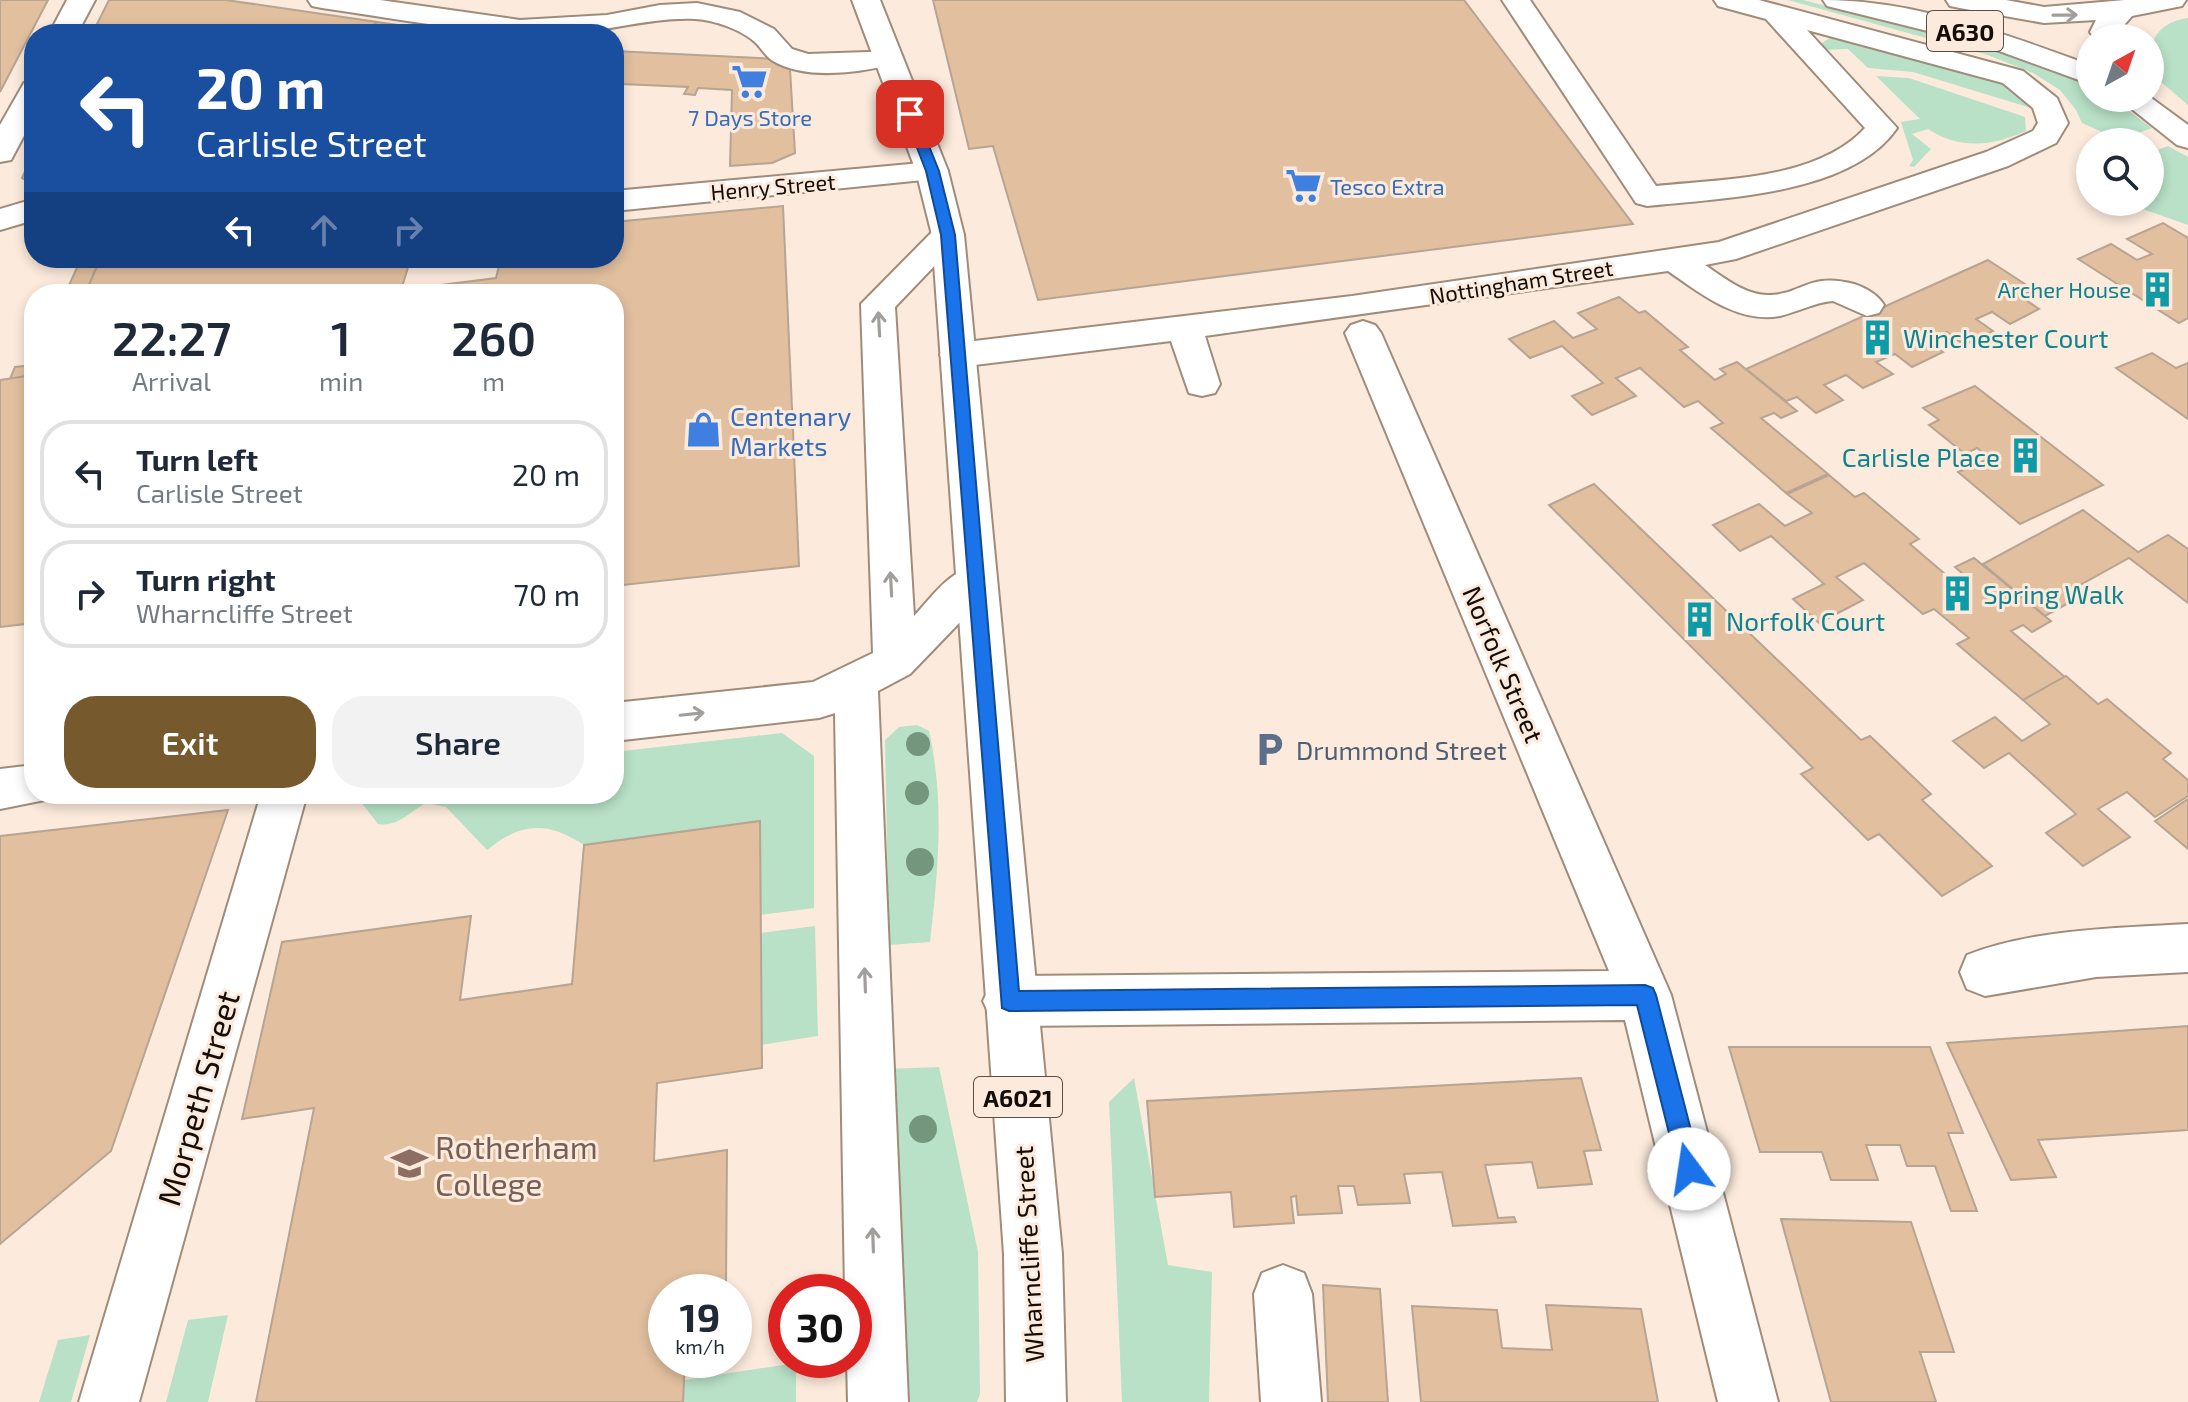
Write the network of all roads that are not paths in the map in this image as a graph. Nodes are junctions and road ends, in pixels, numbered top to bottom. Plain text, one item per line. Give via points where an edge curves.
1 (81, 0) edge
2 (322, 0) edge
3 (845, 0) edge
4 (866, 0) edge
5 (1516, 0) edge
6 (1728, 0) edge
7 (1837, 0) edge
8 (1960, 0) edge
9 (2172, 0) edge
10 (2118, 10) junction
11 (1775, 12) junction
12 (607, 23) junction
13 (68, 24) edge
14 (492, 24) edge
15 (590, 24) edge
16 (604, 24) edge
17 (2106, 24) edge
18 (885, 51) junction
19 (2076, 70) edge
20 (24, 108) edge
21 (2152, 112) edge
22 (2188, 139) edge
23 (0, 153) edge
24 (932, 171) junction
25 (624, 200) edge
26 (24, 212) edge
27 (0, 220) edge
28 (948, 235) junction
29 (1672, 258) junction
30 (1867, 305) dead end
31 (1185, 328) junction
32 (1363, 333) dead end
33 (958, 355) junction
34 (1202, 384) dead end
35 (974, 581) junction
36 (876, 672) junction
37 (624, 721) edge
38 (24, 786) edge
39 (0, 789) edge
40 (281, 804) edge
41 (2188, 948) edge
42 (1985, 972) dead end
43 (1645, 995) junction
44 (1009, 1001) junction
45 (1283, 1294) dead end
46 (109, 1402) edge
47 (878, 1402) edge
48 (1036, 1402) edge
49 (1291, 1402) edge
50 (1748, 1402) edge

1 - 13 street
2 - 14 street
3 - 18 street, A6021
4 - 18 street, A6021
5 - 11 street via 1647,196 1795,175 1857,155 1875,140 1882,128
6 - 11 street
7 - 19 street, A630 via 1990,38
8 -> 10 street, A630 via 2044,15
9 - 10 street, A630
10 - 17 street
11 - 29 street, Nottingham Street via 2013,77 2035,91 2053,117 2045,137 1997,159 1765,240
12 - 15 street
12 - 16 street
12 - 18 street via 697,11 730,18 764,35 782,55 805,62 828,64
18 - 24 street, A6021
20 - 23 street
21 - 22 street
24 - 25 street, Henry Street
24 - 28 street, A6021
26 - 27 street
28 - 33 street, A6021
36 -> 28 street via 878,304
29 - 30 street via 1756,306 1784,304 1824,288
29 - 31 street, Nottingham Street
31 - 33 street, Nottingham Street
31 - 34 street
32 - 43 street, Norfolk Street
33 - 35 street, A6021
35 - 36 street
35 - 44 street, Wharncliffe Street / A6021
37 -> 36 street via 819,700
47 -> 36 street
38 - 39 street
40 - 46 street, Morpeth Street
41 - 42 street via 2096,953
43 - 44 street
43 - 50 street, Norfolk Street
44 - 48 street, Wharncliffe Street / A6021 via 1033,1254
45 - 49 street

